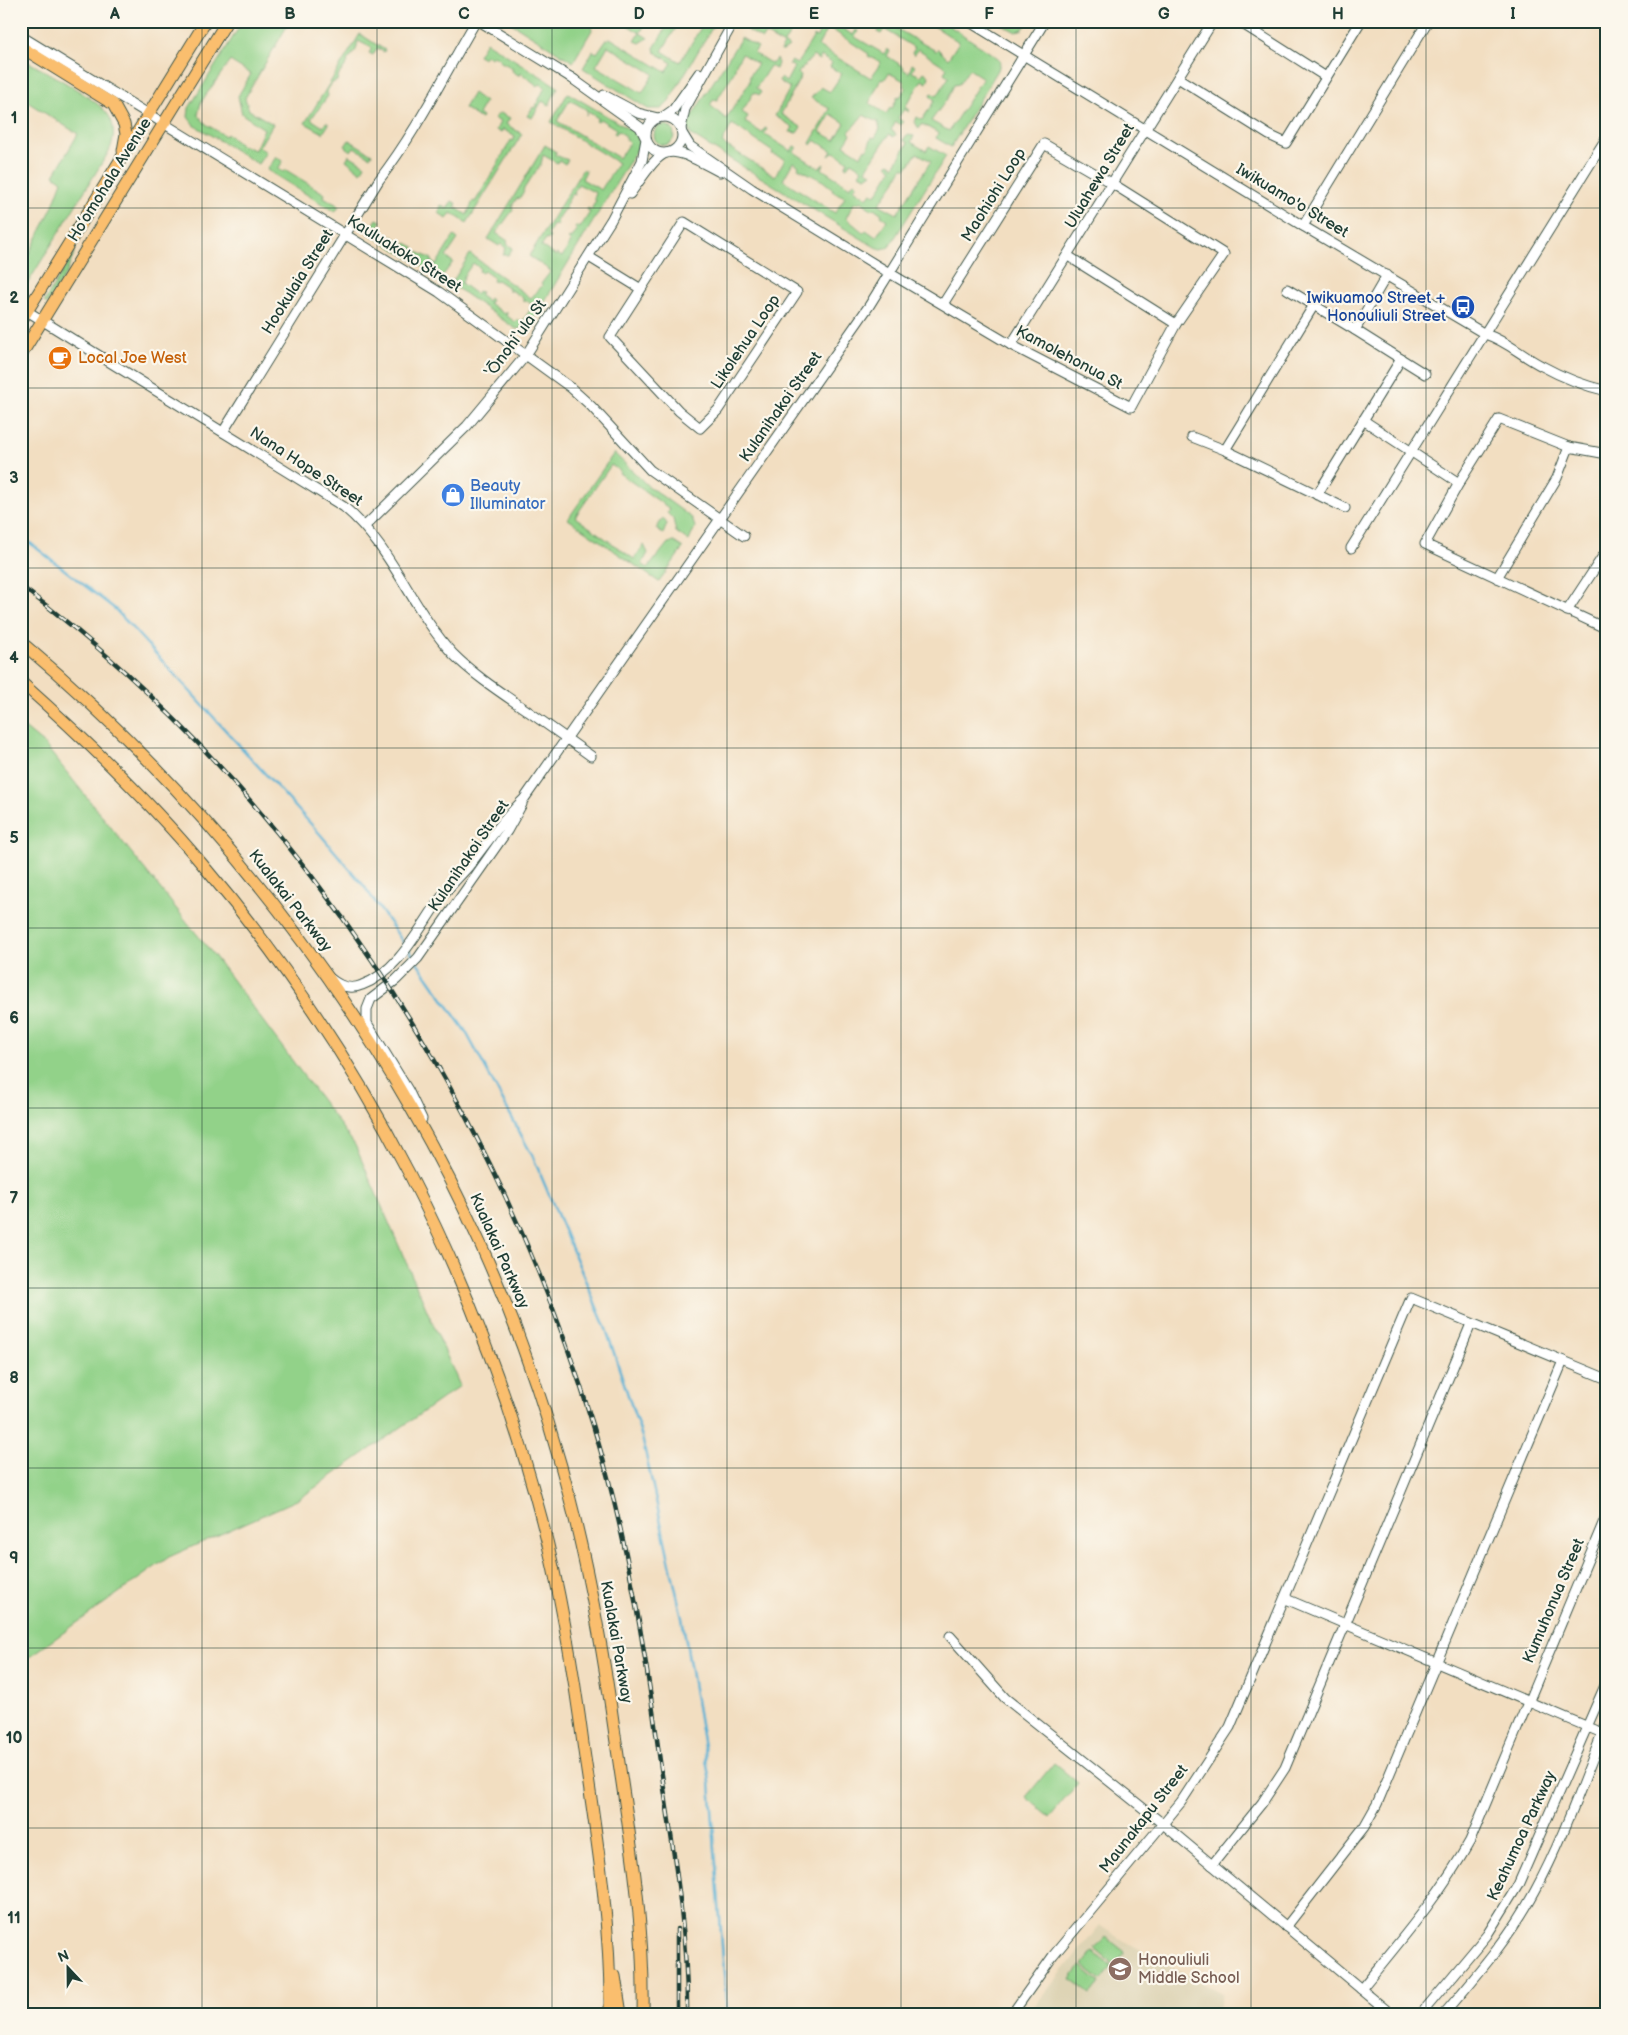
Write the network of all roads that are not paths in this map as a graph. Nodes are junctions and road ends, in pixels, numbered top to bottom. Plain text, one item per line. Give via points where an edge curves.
1 (206, 21) edge
2 (227, 21) edge
3 (478, 21) edge
4 (734, 21) edge
5 (968, 21) edge
6 (1045, 21) edge
7 (1213, 21) edge
8 (1238, 21) edge
9 (1361, 21) edge
10 (1428, 21) edge
11 (21, 36) edge
12 (721, 42) junction
13 (21, 47) edge
14 (1024, 56) junction
15 (570, 77) junction
16 (1326, 77) junction
17 (1178, 78) junction
18 (148, 114) junction
19 (661, 117) junction
20 (164, 124) junction
21 (1146, 128) junction
22 (681, 130) junction
23 (1607, 137) edge
24 (646, 139) junction
25 (667, 152) junction
26 (118, 164) junction
27 (1113, 184) junction
28 (752, 189) junction
29 (611, 220) junction
30 (1303, 226) junction
31 (345, 234) junction
32 (1068, 256) junction
33 (589, 257) junction
34 (890, 274) junction
35 (1387, 275) junction
36 (641, 289) junction
37 (1287, 289) dead end
38 (943, 304) junction
39 (1314, 305) junction
40 (24, 316) edge
41 (43, 320) junction
42 (1176, 324) junction
43 (1355, 330) junction
44 (1485, 334) junction
45 (1011, 345) junction
46 (21, 355) edge
47 (526, 355) junction
48 (1400, 359) junction
49 (1425, 374) dead end
50 (1607, 391) edge
51 (1363, 420) junction
52 (223, 432) junction
53 (1192, 437) dead end
54 (1569, 447) junction
55 (1225, 450) junction
56 (1412, 452) junction
57 (1607, 454) edge
58 (1459, 483) junction
59 (1317, 495) junction
60 (1345, 508) dead end
61 (720, 520) junction
62 (365, 526) junction
63 (744, 536) dead end
64 (1351, 548) dead end
65 (1607, 550) edge
66 (1497, 578) junction
67 (1567, 611) junction
68 (1607, 629) edge
69 (21, 642) edge
70 (21, 682) edge
71 (567, 738) junction
72 (591, 756) dead end
73 (524, 799) junction
74 (322, 968) junction
75 (442, 1166) junction
76 (1470, 1324) junction
77 (1563, 1361) junction
78 (1607, 1379) edge
79 (1607, 1514) edge
80 (1286, 1599) junction
81 (1345, 1625) junction
82 (950, 1636) dead end
83 (1438, 1664) junction
84 (1607, 1681) edge
85 (1529, 1700) junction
86 (1607, 1722) edge
87 (1588, 1727) junction
88 (1604, 1734) edge
89 (1163, 1824) junction
90 (1212, 1865) junction
91 (1286, 1927) junction
92 (609, 1940) junction
93 (1361, 1989) junction
94 (610, 2014) edge
95 (621, 2014) edge
96 (642, 2014) edge
97 (1012, 2014) edge
98 (1390, 2014) edge
99 (1421, 2014) edge
100 (1444, 2014) edge

1 - 18 main road, Ho’omohala Avenue
2 - 20 main road, Ho’omohala Avenue
3 - 15 street
3 - 31 street, Hookulaia Street via 443,76 427,109
4 - 12 street
5 - 14 street, Iwikuamo'o Street
6 - 14 street, Kulanihakoi Street
7 - 17 street, Uluahewa Street
8 - 16 street
9 - 16 street
10 - 30 street
11 - 18 street, Kauluakoko Street
12 - 19 street via 673,110
12 - 22 street via 685,109
13 - 26 main road via 116,108 126,134
14 - 21 street, Iwikuamo'o Street
14 - 34 street, Kulanihakoi Street
15 - 19 street via 638,113
15 - 24 street via 636,123
16 - 17 street via 1286,142 1268,135
17 - 21 street, Uluahewa Street
18 - 20 street, Kauluakoko Street
18 - 26 main road, Ho’omohala Avenue
19 - 22 street via 674,120
19 - 24 street via 647,128
20 - 31 street, Kauluakoko Street
20 - 41 main road, Ho’omohala Avenue
21 - 27 street, Uluahewa Street
21 - 30 street, Iwikuamo'o Street
22 - 25 street via 676,148
22 - 28 street, Kamolehonua St via 690,146
23 - 44 street
24 - 25 street via 656,151
24 - 29 street, ‘Ōnohi‘ula St via 642,161
25 - 28 street, Kamolehonua St via 690,156
25 - 29 street via 654,160
26 - 40 main road, Ho’omohala Avenue
27 - 32 street, Uluahewa Street
27 - 38 street, Maohiohi Loop via 1044,144
27 - 42 street, Kamolehonua St via 1224,254
28 - 34 street, Kamolehonua St
29 - 33 street, ‘Ōnohi‘ula St
30 - 35 street, Iwikuamo'o Street
31 - 47 street, Kauluakoko Street via 439,292
31 - 52 street, Hookulaia Street
32 - 42 street
32 - 45 street, Uluahewa Street
33 - 36 street
33 - 47 street, ‘Ōnohi‘ula St
34 - 38 street, Kamolehonua St
34 - 61 street, Kulanihakoi Street
35 - 43 street
35 - 44 street, Iwikuamo'o Street
36 - 36 street, Likolehua Loop via 610,337 679,411 700,428 718,410 797,292 684,222
37 - 39 street
38 - 45 street, Kamolehonua St
39 - 43 street
39 - 55 street
40 - 41 street, Nana Hope Street
41 - 46 main road, Ho’omohala Avenue
41 - 52 street, Nana Hope Street
42 - 45 street, Kamolehonua St via 1131,407
43 - 48 street
44 - 50 street, Iwikuamo'o Street via 1501,339 1542,366
44 - 56 street
47 - 61 street, Kauluakoko Street via 584,400 650,470
47 - 62 street, ‘Ōnohi‘ula St via 467,426
48 - 49 street
48 - 51 street
51 - 56 street
51 - 59 street
52 - 62 street, Nana Hope Street via 334,500
53 - 55 street
54 - 57 street
54 - 58 street via 1499,418
54 - 66 street via 1558,478
55 - 59 street
56 - 58 street
56 - 64 street
58 - 66 street via 1425,544
59 - 60 street
61 - 63 street, Kauluakoko Street
61 - 71 street, Kulanihakoi Street
62 - 71 street, Nana Hope Street via 391,559 453,654 481,679
65 - 67 street
66 - 67 street
67 - 68 street
69 - 74 main road, Kualakai Parkway via 90,703 174,786 255,880
70 - 92 main road via 140,795 202,864 260,937 353,1072 395,1145 438,1231 499,1378 543,1523 569,1649
71 - 72 street, Nana Hope Street
71 - 73 street, Kulanihakoi Street
73 - 74 street, Kulanihakoi Street via 500,823 400,955 373,979 361,986 346,986 333,981
73 - 75 street, Kulanihakoi Street via 507,831 413,964 369,1002 366,1011 367,1023 411,1096
74 - 75 main road, Kualakai Parkway via 398,1088
75 - 96 main road, Kualakai Parkway via 484,1253 516,1330 561,1464 584,1557 607,1678 637,1892 643,1962
76 - 77 street
76 - 80 street, Maunakapu Street via 1411,1298
76 - 81 street
77 - 78 street
77 - 83 street
79 - 85 street, Kumuhonua Street
80 - 81 street
80 - 89 street, Maunakapu Street via 1230,1727
81 - 83 street
81 - 90 street via 1285,1768 1262,1803
82 - 89 street via 1005,1698
83 - 85 street
83 - 91 street via 1364,1827
84 - 87 street, Keahumoa Parkway
85 - 87 street
85 - 93 street, Kumuhonua Street via 1474,1833 1453,1872 1428,1908
86 - 88 street, Keahumoa Parkway
87 - 88 street
87 - 99 street, Keahumoa Parkway via 1504,1910
88 - 100 street, Keahumoa Parkway via 1534,1892 1513,1927
89 - 90 street
89 - 97 street, Maunakapu Street via 1053,1956
90 - 91 street
91 - 93 street
92 - 94 main road
92 - 95 main road
93 - 98 street

